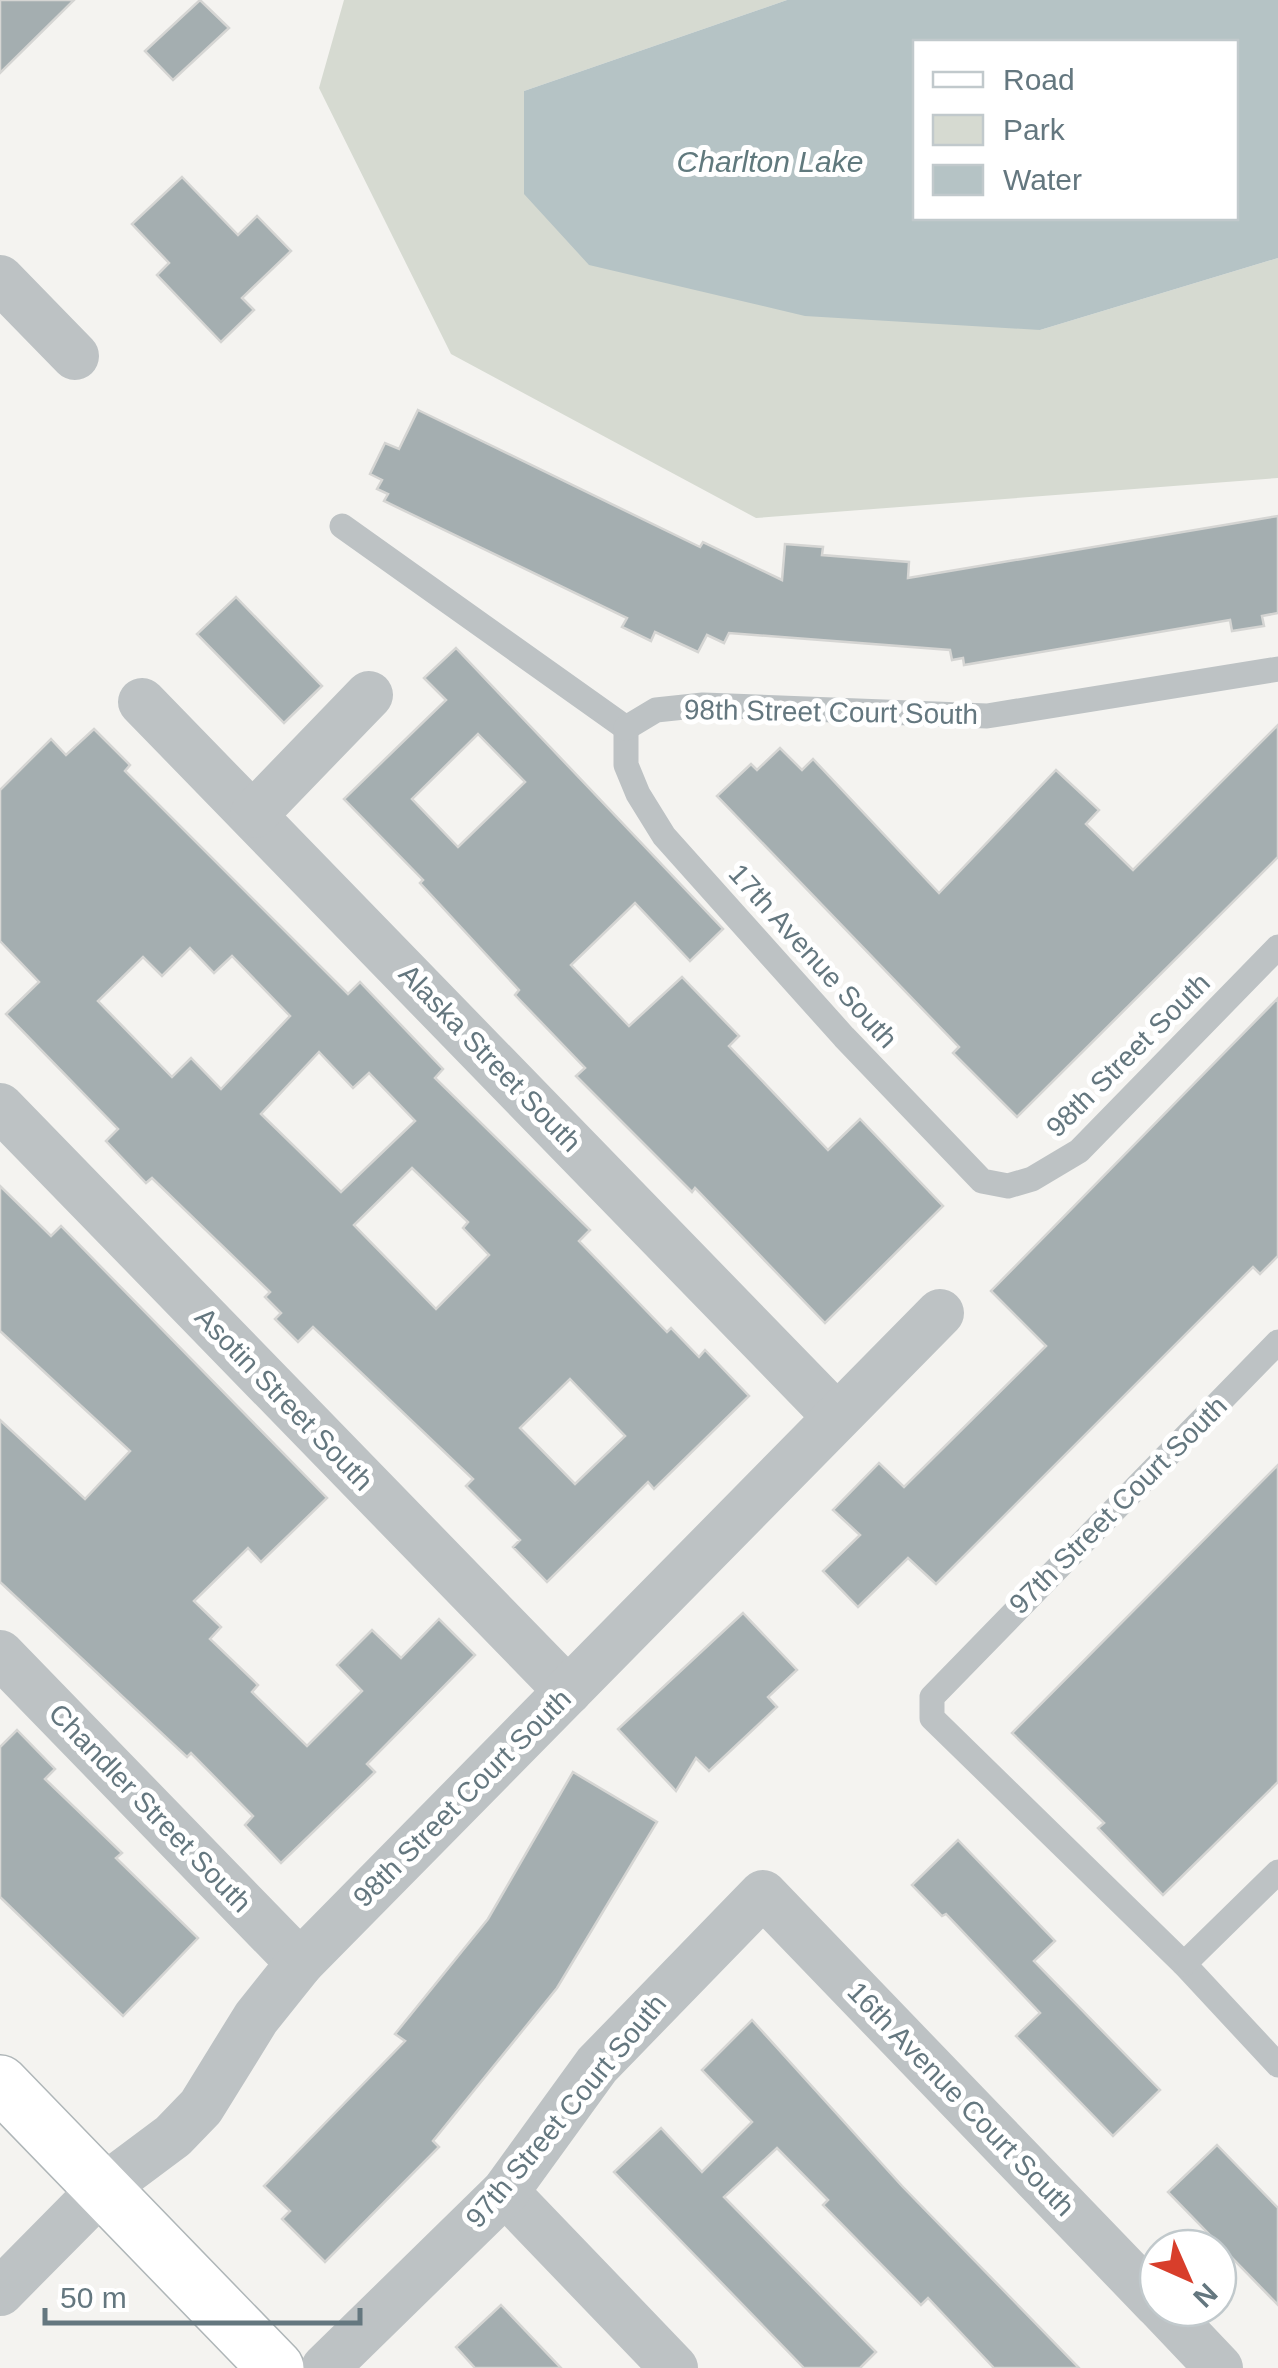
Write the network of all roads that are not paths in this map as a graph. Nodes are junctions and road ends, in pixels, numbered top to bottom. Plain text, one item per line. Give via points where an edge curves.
1 (0, 278) edge
2 (75, 356) dead end
3 (342, 526) dead end
4 (1278, 670) edge
5 (370, 695) dead end
6 (142, 702) dead end
7 (626, 728) junction
8 (254, 814) junction
9 (1278, 946) edge
10 (0, 1108) edge
11 (1008, 1186) joint
12 (940, 1313) dead end
13 (1278, 1342) edge
14 (836, 1416) junction
15 (0, 1654) edge
16 (568, 1691) junction
17 (1278, 1872) edge
18 (763, 1894) joint
19 (300, 1962) junction
20 (1184, 1964) junction
21 (1278, 2065) edge
22 (0, 2083) edge
23 (102, 2189) junction
24 (505, 2192) junction
25 (1138, 2283) edge
26 (0, 2292) edge
27 (1181, 2328) edge
28 (1217, 2367) edge
29 (276, 2368) edge
30 (325, 2368) edge
31 (674, 2368) edge

1 - 2 street
3 - 7 lane
4 - 7 lane, 98th Street Court South via 986,716 704,704 656,710
5 - 8 street
6 - 8 street, Alaska Street South
7 - 11 lane, 17th Avenue South via 626,765 664,836 960,1163 982,1181
8 - 14 street, Alaska Street South
9 - 11 lane, 98th Street South via 1080,1150
10 - 16 street, Asotin Street South
12 - 14 street, 98th Street Court South
13 - 20 lane, 97th Street Court South via 932,1697 932,1718
14 - 16 street, 98th Street Court South
15 - 19 street, Chandler Street South
16 - 19 street, 98th Street Court South
17 - 20 lane
18 - 24 street, 97th Street Court South via 597,2065
18 - 25 street, 16th Avenue Court South
19 - 23 street, 98th Street Court South via 201,2107
20 - 21 lane
22 - 23 street
23 - 26 street, 98th Street Court South
23 - 29 street
24 - 30 street, 97th Street Court South
24 - 31 street
27 - 28 street, 16th Avenue Court South

